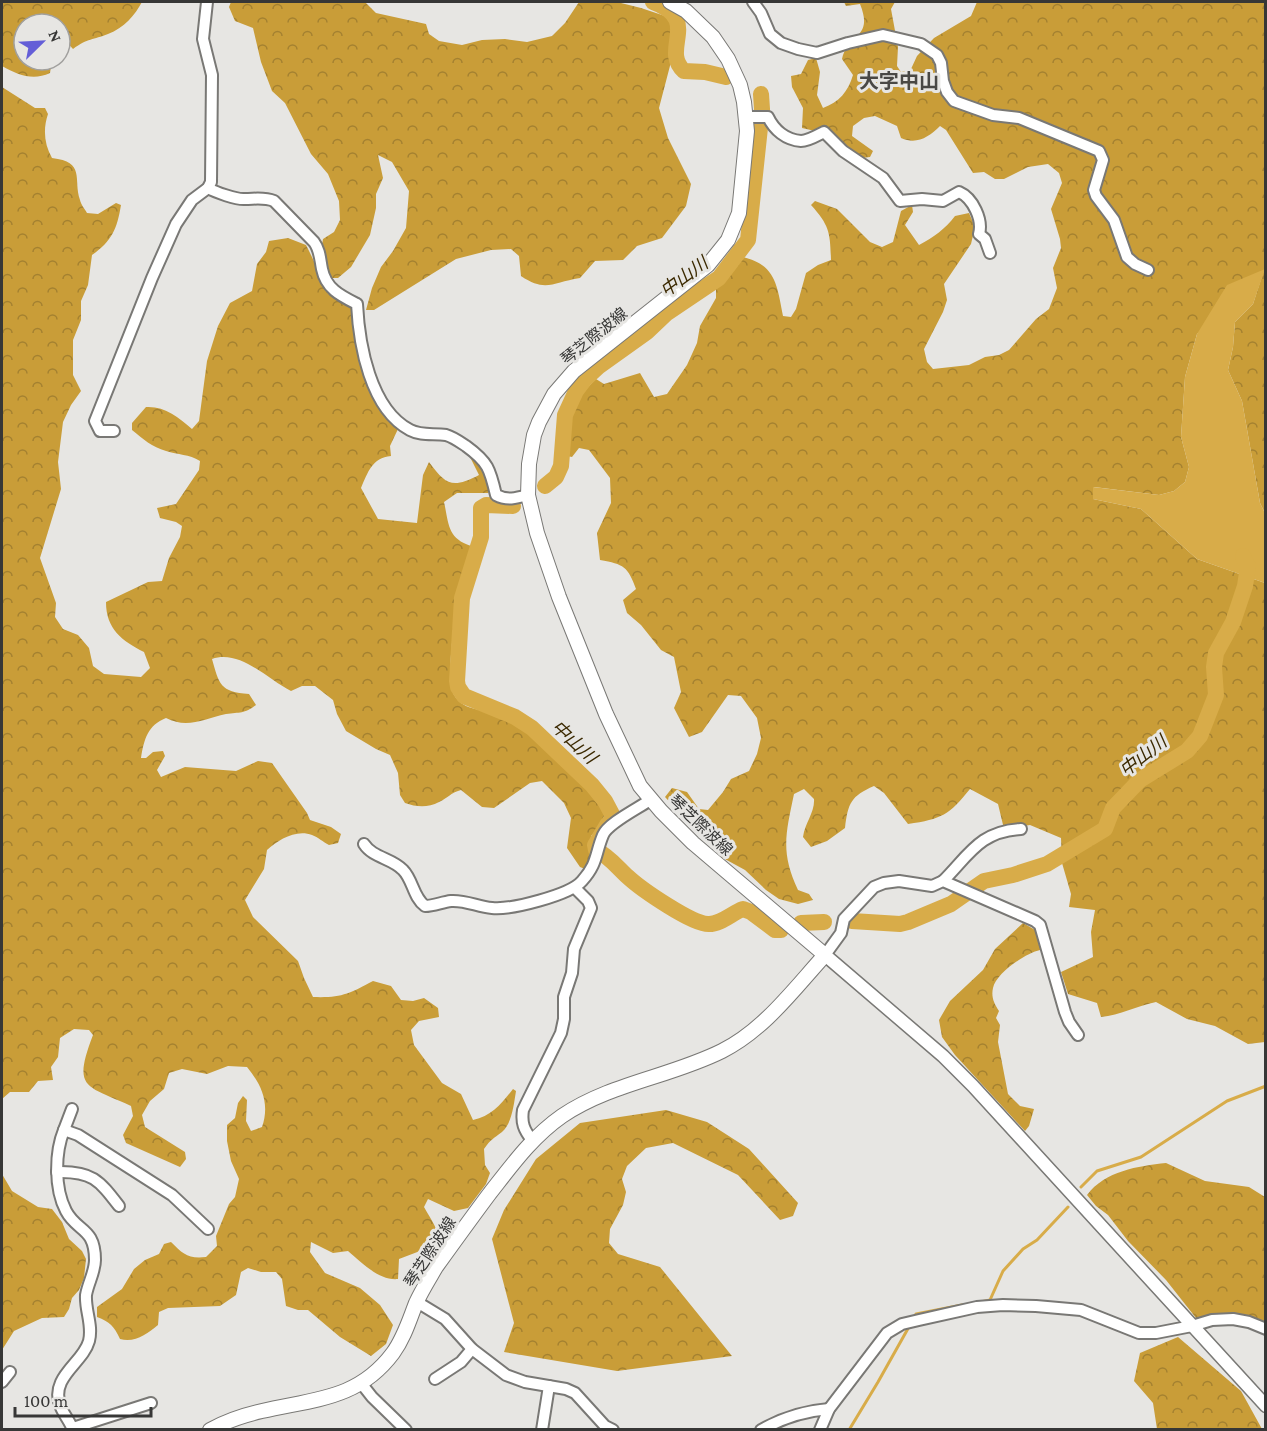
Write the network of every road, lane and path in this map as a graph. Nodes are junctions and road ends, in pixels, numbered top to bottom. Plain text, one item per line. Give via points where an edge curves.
1 (207, 2) edge
2 (674, 2) edge
3 (753, 2) edge
4 (746, 117) junction
5 (208, 188) junction
6 (990, 253) dead end
7 (1148, 270) dead end
8 (114, 431) dead end
9 (528, 495) junction
10 (650, 800) junction
11 (1021, 829) dead end
12 (363, 844) dead end
13 (943, 881) junction
14 (575, 888) junction
15 (825, 955) junction
16 (1078, 1035) dead end
17 (72, 1109) dead end
18 (64, 1130) junction
19 (532, 1140) junction
20 (57, 1172) junction
21 (119, 1206) dead end
22 (208, 1229) dead end
23 (417, 1302) junction
24 (1192, 1326) junction
25 (1266, 1329) edge
26 (472, 1349) junction
27 (10, 1372) dead end
28 (435, 1379) dead end
29 (2, 1382) edge
30 (361, 1383) junction
31 (549, 1386) junction
32 (151, 1403) dead end
33 (1266, 1406) edge
34 (829, 1409) junction
35 (73, 1429) edge
36 (210, 1430) edge
37 (406, 1430) edge
38 (542, 1430) edge
39 (613, 1430) edge
40 (761, 1430) edge
41 (820, 1430) edge

1 - 5 street via 203,39 212,75 213,162
2 - 4 main road, 琴芝際波線 via 704,26 721,47 740,85
3 - 7 street via 770,34 798,50 817,53 883,36 921,44 937,56 947,92 954,101 993,115 1019,118 1099,151 1103,160 1094,190 1096,196 1114,220 1127,256
4 - 6 street via 768,117 777,132 799,141 824,132 843,151 883,178 900,201 943,201 959,192 964,194 979,217 979,234
4 - 9 main road, 琴芝際波線 via 747,150 739,213 728,240 708,265 574,371 559,388 534,435 528,464
5 - 8 street via 192,200 176,224 95,421 100,430
5 - 9 street via 243,200 274,201 314,242 331,289 357,304 368,368 394,419 419,433 447,435 481,457 496,495
9 - 10 main road, 琴芝際波線 via 546,558 584,660 617,738
10 - 14 street via 609,826 594,864
10 - 15 main road, 琴芝際波線 via 693,843
11 - 13 street via 979,842
12 - 14 street via 403,870 425,906 452,901 494,909
13 - 15 street via 932,886 898,881 874,887 844,920 841,933
13 - 16 street via 1040,926 1065,1012
14 - 19 street via 591,908 574,949 561,1034 523,1110 521,1121
15 - 19 main road, 琴芝際波線 via 762,1023 736,1043 705,1059 592,1099
15 - 24 street via 974,1086
17 - 18 street
18 - 20 street via 58,1144
18 - 22 street via 172,1195
19 - 23 main road, 琴芝際波線 via 453,1243
20 - 21 street via 86,1175 100,1182
20 - 35 street via 66,1211 90,1235 94,1245 95,1262 86,1295 91,1333 88,1344 65,1374 58,1398
23 - 26 street via 445,1319
23 - 30 main road, 琴芝際波線 via 396,1348
24 - 25 street via 1233,1319
24 - 33 street
24 - 34 street via 1139,1333 1081,1310 1036,1306 977,1307 919,1320 902,1324 887,1334
26 - 28 street via 461,1362
26 - 31 street via 506,1375
27 - 29 street
30 - 36 main road, 琴芝際波線 via 328,1398 261,1411
30 - 37 street
31 - 38 street
31 - 39 street via 575,1393
32 - 35 street
34 - 40 street via 787,1417
34 - 41 street

